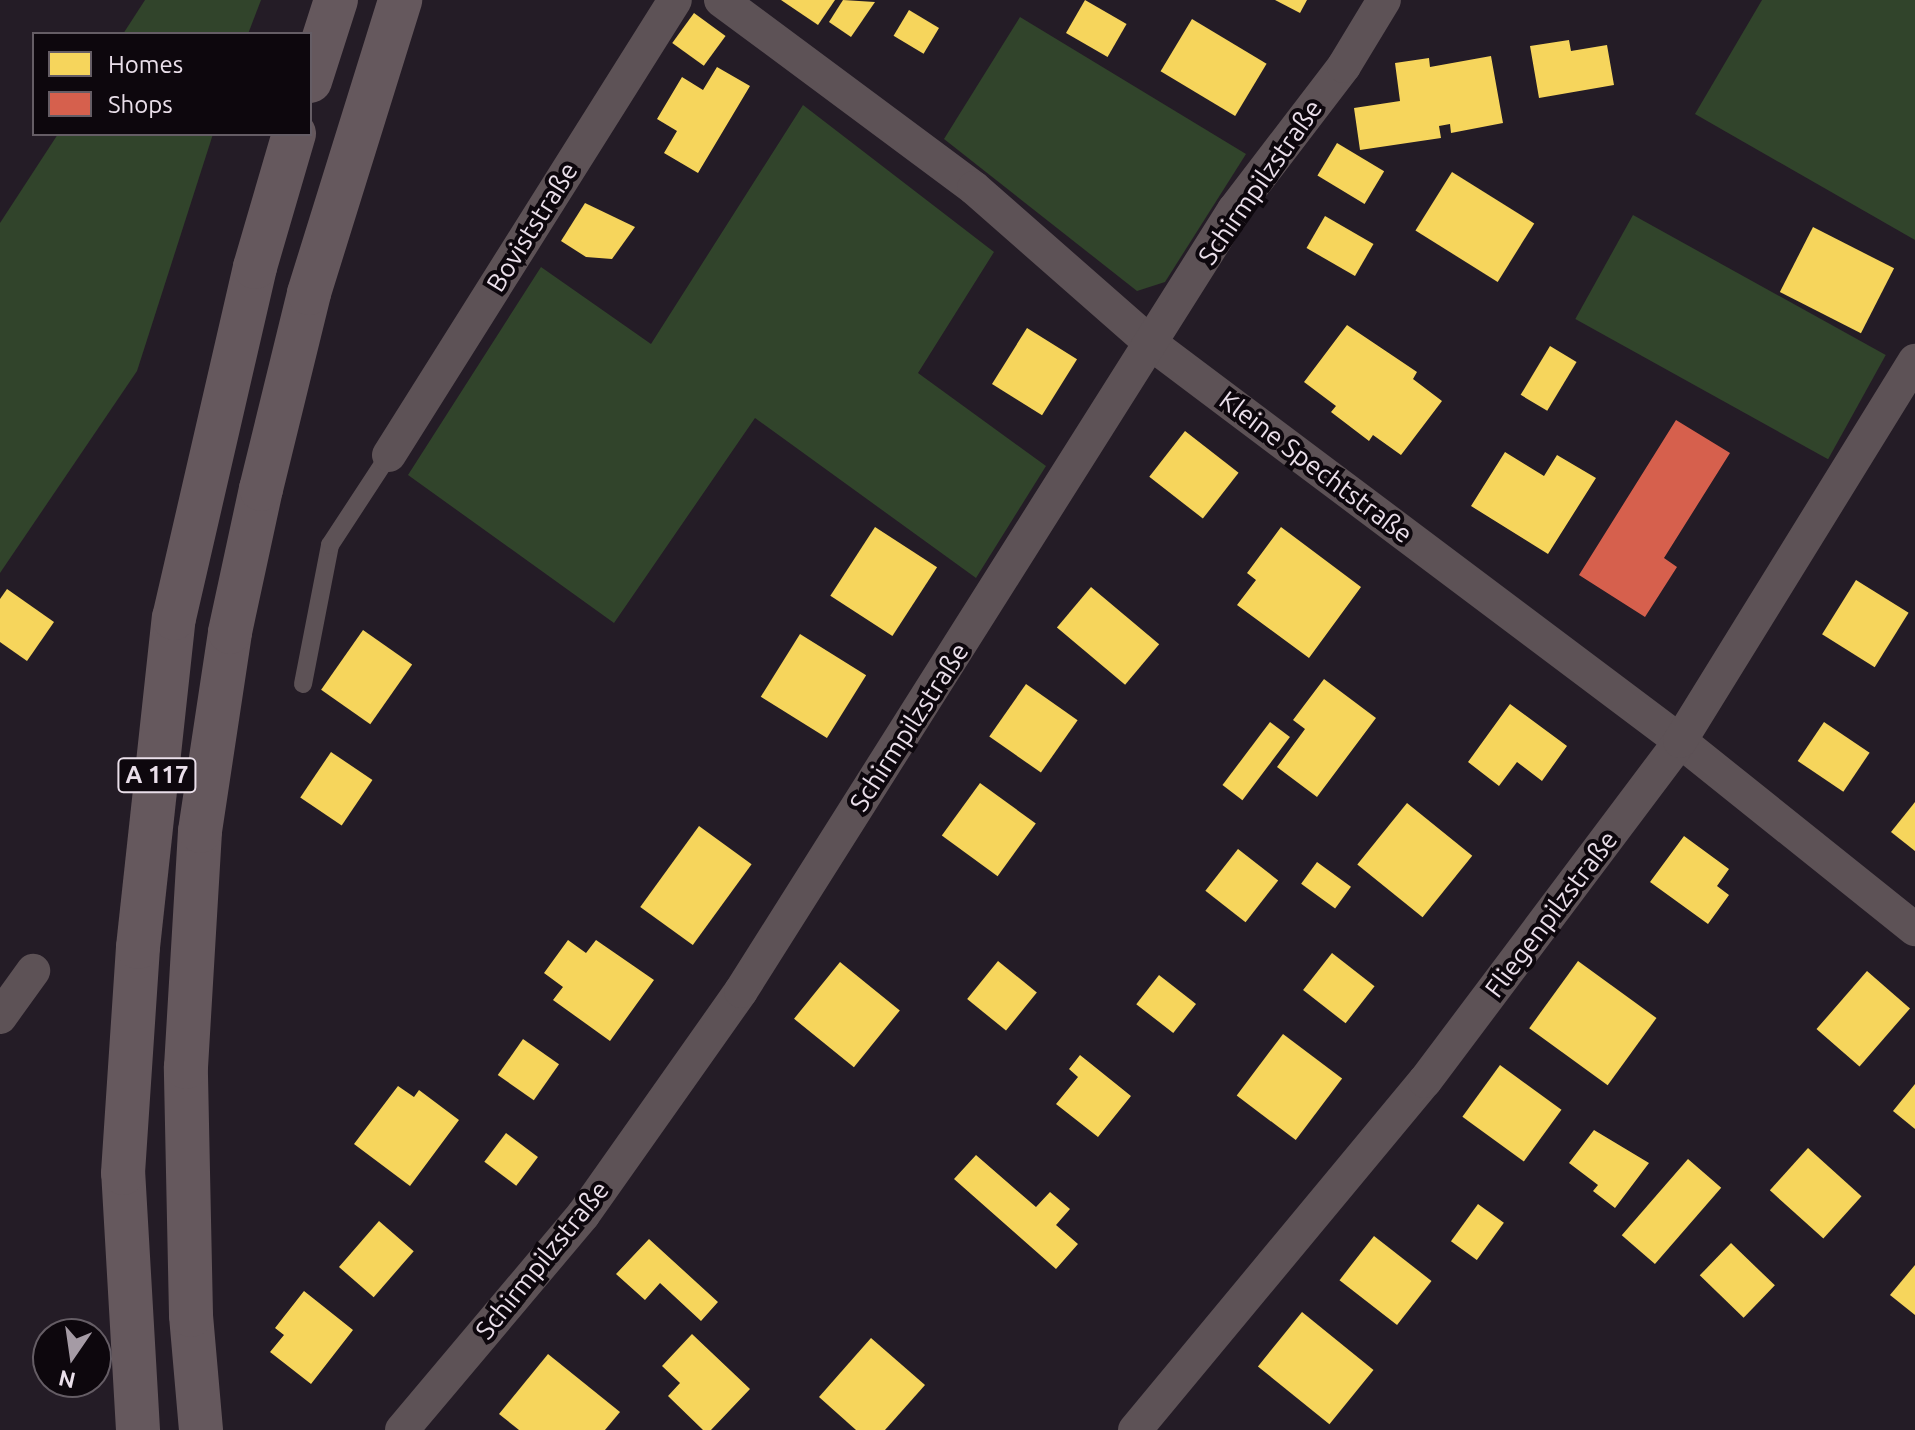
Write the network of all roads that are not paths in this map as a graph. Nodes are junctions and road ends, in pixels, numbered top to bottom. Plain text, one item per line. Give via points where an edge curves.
1 (336, 0) edge
2 (400, 0) edge
3 (675, 0) edge
4 (721, 0) edge
5 (1384, 0) edge
6 (312, 75) edge
7 (293, 136) edge
8 (1153, 345) junction
9 (1915, 361) edge
10 (389, 455) joint
11 (303, 684) dead end
12 (1680, 741) junction
13 (1915, 929) edge
14 (33, 971) dead end
15 (0, 1017) edge
16 (138, 1430) edge
17 (201, 1430) edge
18 (402, 1430) edge
19 (1135, 1430) edge

1 - 6 highway
2 - 17 highway, A 117 via 312,280 268,459 230,632 200,831 186,1067 191,1315
3 - 10 street, Boviststraße
4 - 8 street, Kleine Spechtstraße via 974,188
5 - 8 street, Schirmpilzstraße via 1344,66 1234,210
7 - 16 highway, A 117 via 255,267 174,618 138,947 123,1173
8 - 12 street, Kleine Spechtstraße
8 - 18 street, Schirmpilzstraße via 732,1003 583,1215
9 - 12 street, Fliegenpilzstraße
10 - 11 lane via 330,545
12 - 13 street, Kleine Spechtstraße
12 - 19 street, Fliegenpilzstraße via 1425,1081
14 - 15 street

